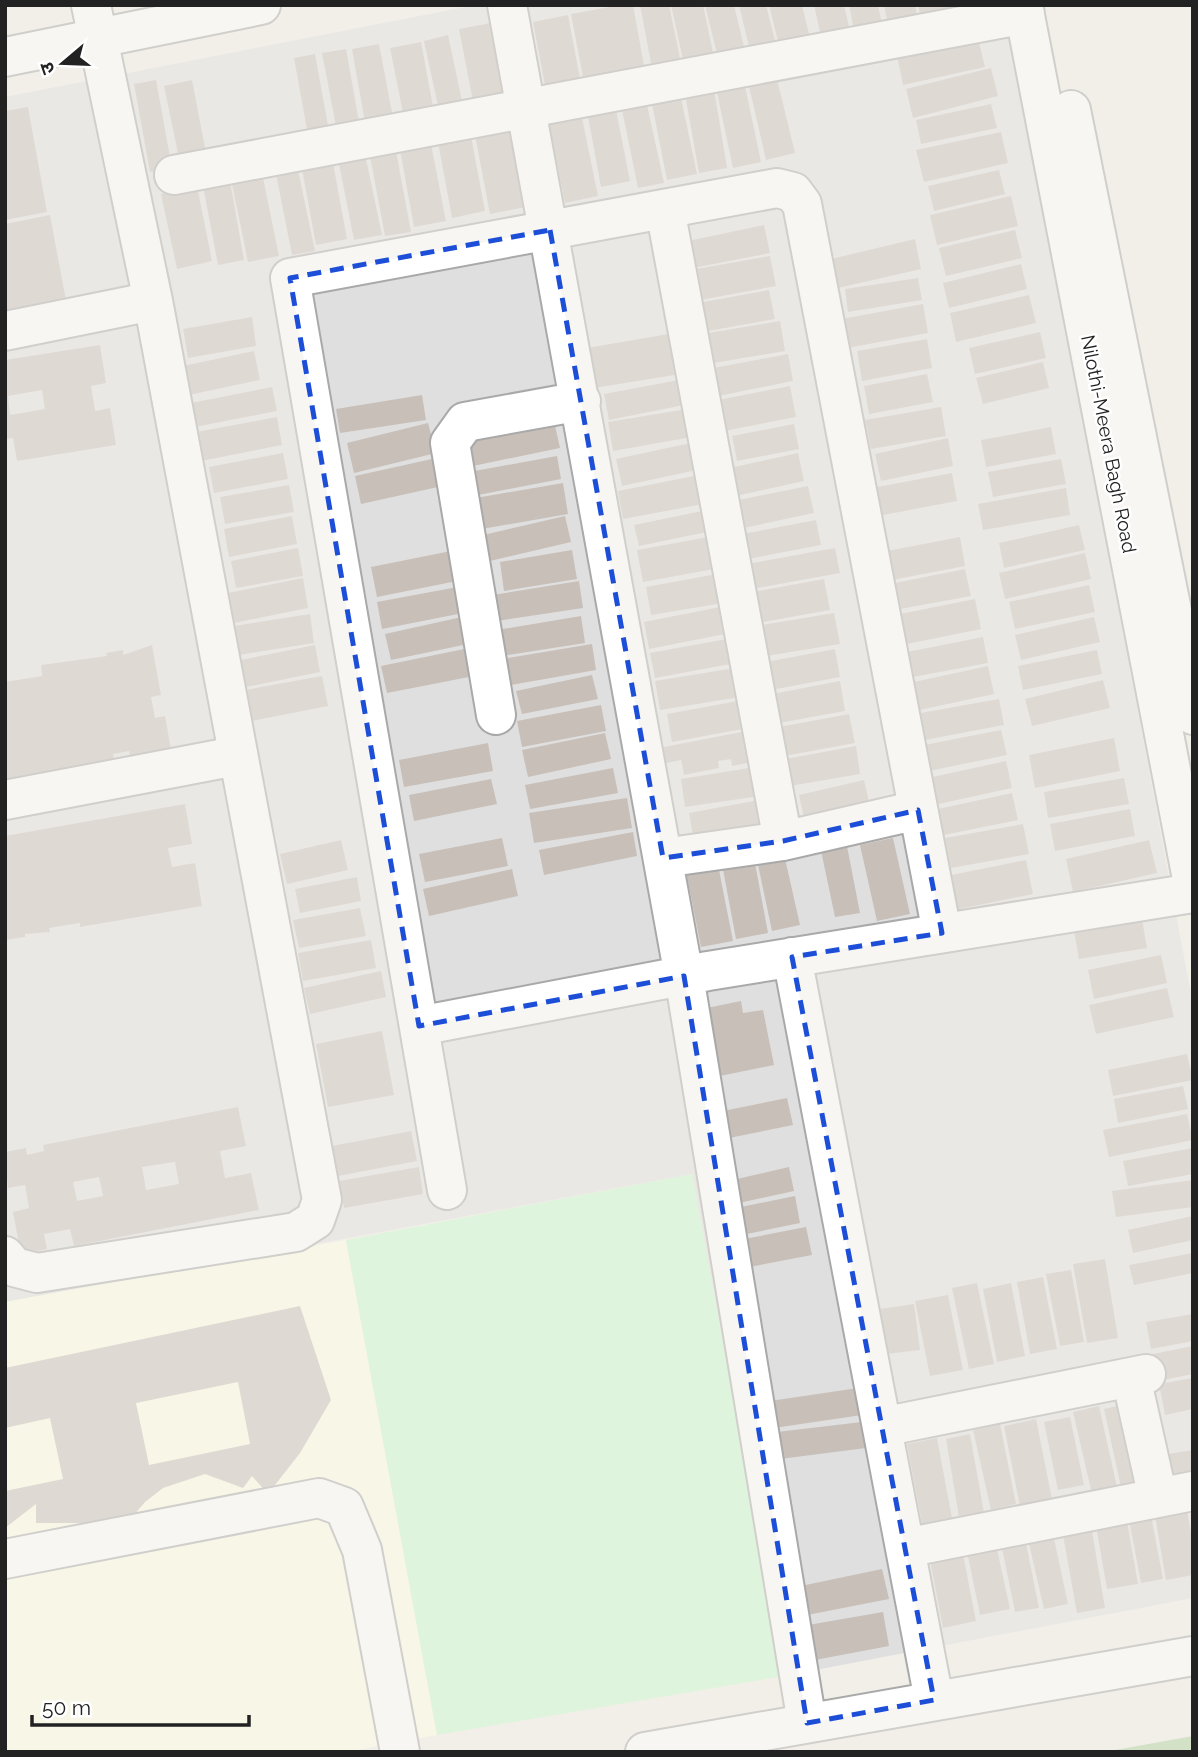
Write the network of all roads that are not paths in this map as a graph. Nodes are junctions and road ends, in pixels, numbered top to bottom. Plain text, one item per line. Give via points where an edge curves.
1 (261, 5) edge
2 (508, 5) edge
3 (1032, 8) edge
4 (95, 22) edge
5 (5, 57) edge
6 (528, 110) junction
7 (174, 175) dead end
8 (665, 209) junction
9 (550, 230) junction
10 (153, 302) junction
11 (5, 331) edge
12 (581, 401) junction
13 (1169, 611) edge
14 (496, 715) dead end
15 (1193, 715) edge
16 (236, 756) junction
17 (5, 800) edge
18 (918, 810) junction
19 (783, 841) junction
20 (663, 858) junction
21 (1193, 884) edge
22 (1193, 893) edge
23 (942, 933) junction
24 (792, 957) junction
25 (684, 976) junction
26 (419, 1026) junction
27 (447, 1190) dead end
28 (8, 1264) edge
29 (882, 1427) junction
30 (1176, 1494) edge
31 (905, 1548) junction
32 (5, 1559) edge
33 (1193, 1656) edge
34 (934, 1700) junction
35 (807, 1723) junction
36 (400, 1752) edge
37 (645, 1752) edge

1 - 4 street
2 - 6 street
3 - 6 street
3 - 13 street, Nilothi-Meera Bagh Road
4 - 5 street
4 - 10 street
6 - 7 street
6 - 9 street
8 - 9 street
8 - 18 street via 777,188 793,192 802,204
8 - 19 street
9 - 12 street
9 - 26 street via 289,278
10 - 11 street
10 - 16 street
12 - 14 street via 465,422 450,443
12 - 20 street
13 - 15 street, Nilothi-Meera Bagh Road
13 - 21 street, Nilothi-Meera Bagh Road
16 - 17 street
16 - 28 street via 322,1200 315,1220 296,1233 37,1273
18 - 19 street
18 - 23 street
19 - 20 street
20 - 25 street
22 - 23 street
23 - 24 street
24 - 25 street
24 - 29 street
25 - 26 street
25 - 35 street
26 - 27 street
29 - 30 street via 1138,1376
29 - 31 street
30 - 31 street
31 - 34 street
32 - 36 street via 319,1498 344,1507 362,1550
33 - 34 street
34 - 35 street
35 - 37 street

